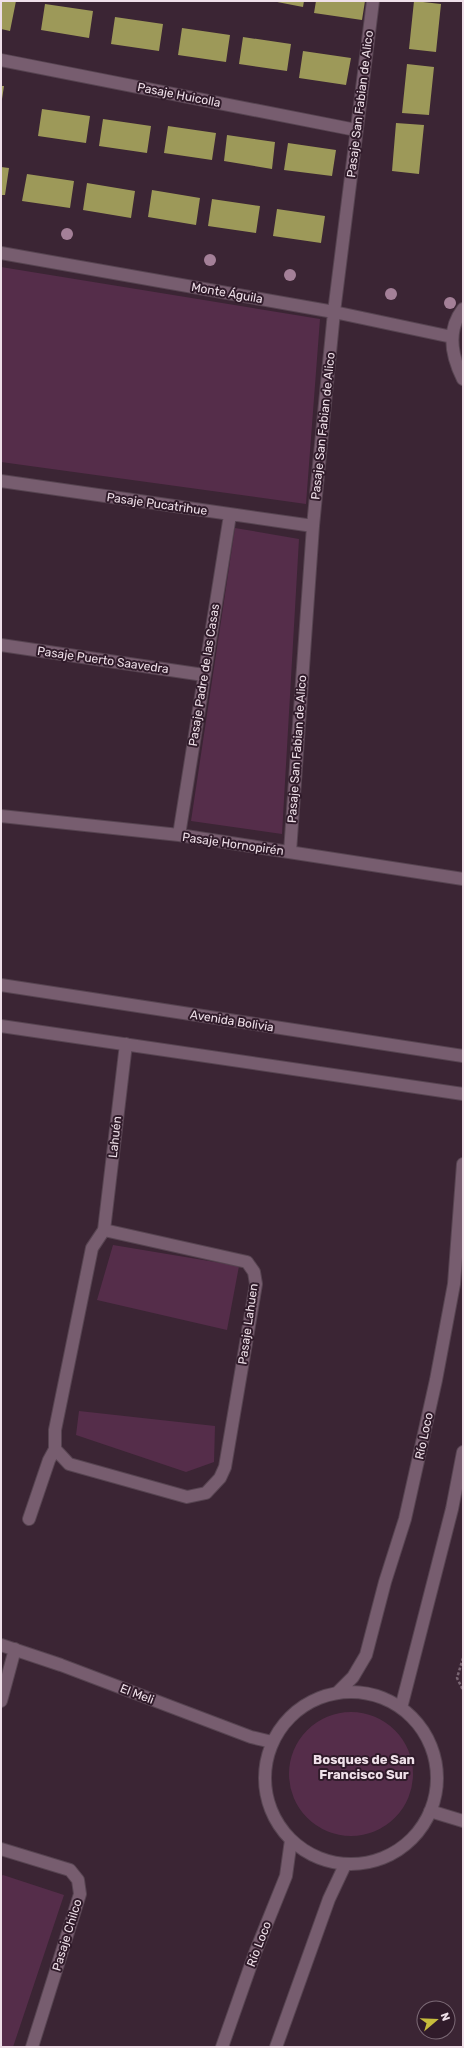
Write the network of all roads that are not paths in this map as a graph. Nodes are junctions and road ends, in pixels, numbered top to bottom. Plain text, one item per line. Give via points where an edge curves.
1 (373, 1) edge
2 (1, 60) edge
3 (356, 130) junction
4 (1, 253) edge
5 (463, 309) edge
6 (334, 312) junction
7 (452, 337) junction
8 (463, 379) edge
9 (1, 482) edge
10 (230, 515) junction
11 (313, 526) junction
12 (1, 644) edge
13 (204, 675) junction
14 (1, 816) edge
15 (179, 836) junction
16 (290, 852) junction
17 (463, 879) edge
18 (1, 985) edge
19 (1, 1026) edge
20 (126, 1044) junction
21 (463, 1056) edge
22 (463, 1094) edge
23 (463, 1164) edge
24 (104, 1230) junction
25 (55, 1449) junction
26 (463, 1452) edge
27 (28, 1518) dead end
28 (1, 1645) edge
29 (15, 1649) junction
30 (337, 1693) junction
31 (1, 1701) edge
32 (401, 1708) junction
33 (272, 1742) junction
34 (430, 1811) junction
35 (463, 1821) edge
36 (290, 1840) junction
37 (1, 1849) edge
38 (345, 1865) junction
39 (32, 2047) edge
40 (222, 2047) edge
41 (276, 2047) edge

1 - 3 street, Pasaje San Fabian de Alico
2 - 3 street, Pasaje Huicolla
3 - 6 street, Pasaje San Fabian de Alico
4 - 6 street, Monte Águila
5 - 7 street
6 - 7 street, Monte Águila
6 - 11 street, Pasaje San Fabian de Alico
7 - 8 street via 454,359
9 - 10 street, Pasaje Pucatrihue
10 - 11 street, Pasaje Pucatrihue
10 - 13 street, Pasaje Padre de las Casas
11 - 16 street, Pasaje San Fabian de Alico
12 - 13 street, Pasaje Puerto Saavedra
13 - 15 street, Pasaje Padre de las Casas
14 - 15 street, Pasaje Hornopirén
15 - 16 street, Pasaje Hornopirén
16 - 17 street, Pasaje Hornopirén
18 - 21 street, Avenida Bolivia
19 - 20 street
20 - 22 street
20 - 24 street, Lahuén
23 - 30 street, Río Loco via 454,1284 414,1483 366,1655 353,1677
24 - 25 street via 92,1248 55,1430
24 - 25 street, Pasaje Lahuen via 246,1262 254,1272 256,1284 225,1467 220,1478 206,1493 187,1497 69,1464
25 - 27 street
26 - 32 street via 452,1509
28 - 29 street, El Meli
29 - 31 street
29 - 33 street, El Meli via 251,1737
30 - 32 street via 375,1695
30 - 33 street via 313,1700 298,1710 286,1721
32 - 34 street via 420,1727 432,1750 436,1781
33 - 36 street via 265,1768 266,1794 275,1819
34 - 35 street
34 - 38 street via 418,1833 400,1850 370,1863
36 - 38 street via 316,1858
36 - 40 street, Río Loco via 286,1876 255,1953
37 - 39 street, Pasaje Chilco via 70,1870 78,1880 80,1894
38 - 41 street via 329,1899

